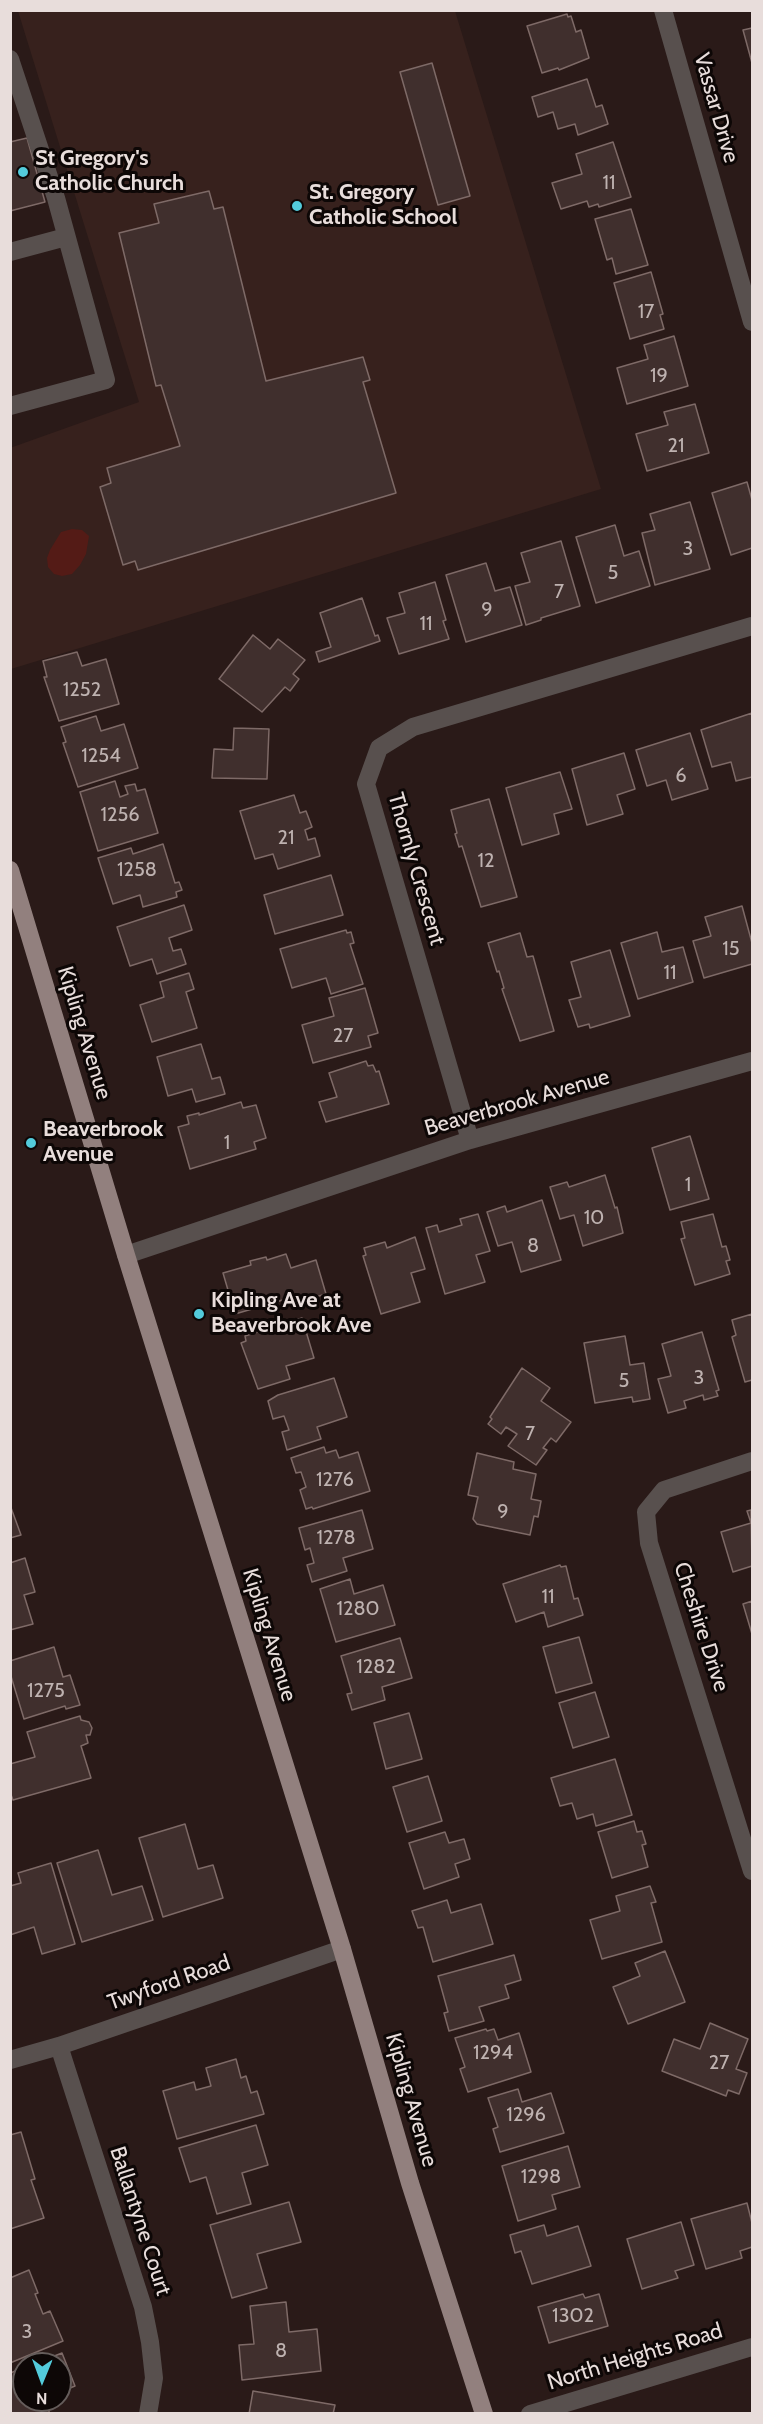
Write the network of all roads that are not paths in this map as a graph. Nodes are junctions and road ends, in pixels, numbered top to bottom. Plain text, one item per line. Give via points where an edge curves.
1 (663, 10) edge
2 (10, 59) edge
3 (66, 237) junction
4 (10, 252) edge
5 (753, 322) edge
6 (10, 406) edge
7 (753, 626) edge
8 (10, 870) edge
9 (753, 1060) edge
10 (470, 1140) junction
11 (126, 1255) junction
12 (753, 1461) edge
13 (753, 1871) edge
14 (342, 1949) junction
15 (59, 2046) junction
16 (10, 2060) edge
17 (753, 2347) edge
18 (148, 2414) edge
19 (484, 2414) edge
20 (530, 2414) edge

1 - 5 street, Vassar Drive
2 - 3 street
3 - 4 street
3 - 6 street via 106,380
7 - 10 street, Thornly Crescent via 413,727 379,748 366,784
8 - 11 main road, Kipling Avenue
9 - 10 street, Beaverbrook Avenue
10 - 11 street, Beaverbrook Avenue
11 - 14 main road, Kipling Avenue
12 - 13 street, Cheshire Drive via 664,1490 646,1512 649,1543
14 - 15 street, Twyford Road
14 - 19 main road, Kipling Avenue via 410,2183
15 - 16 street, Twyford Road
15 - 18 street, Ballantyne Court via 143,2307 154,2378
17 - 20 street, North Heights Road

